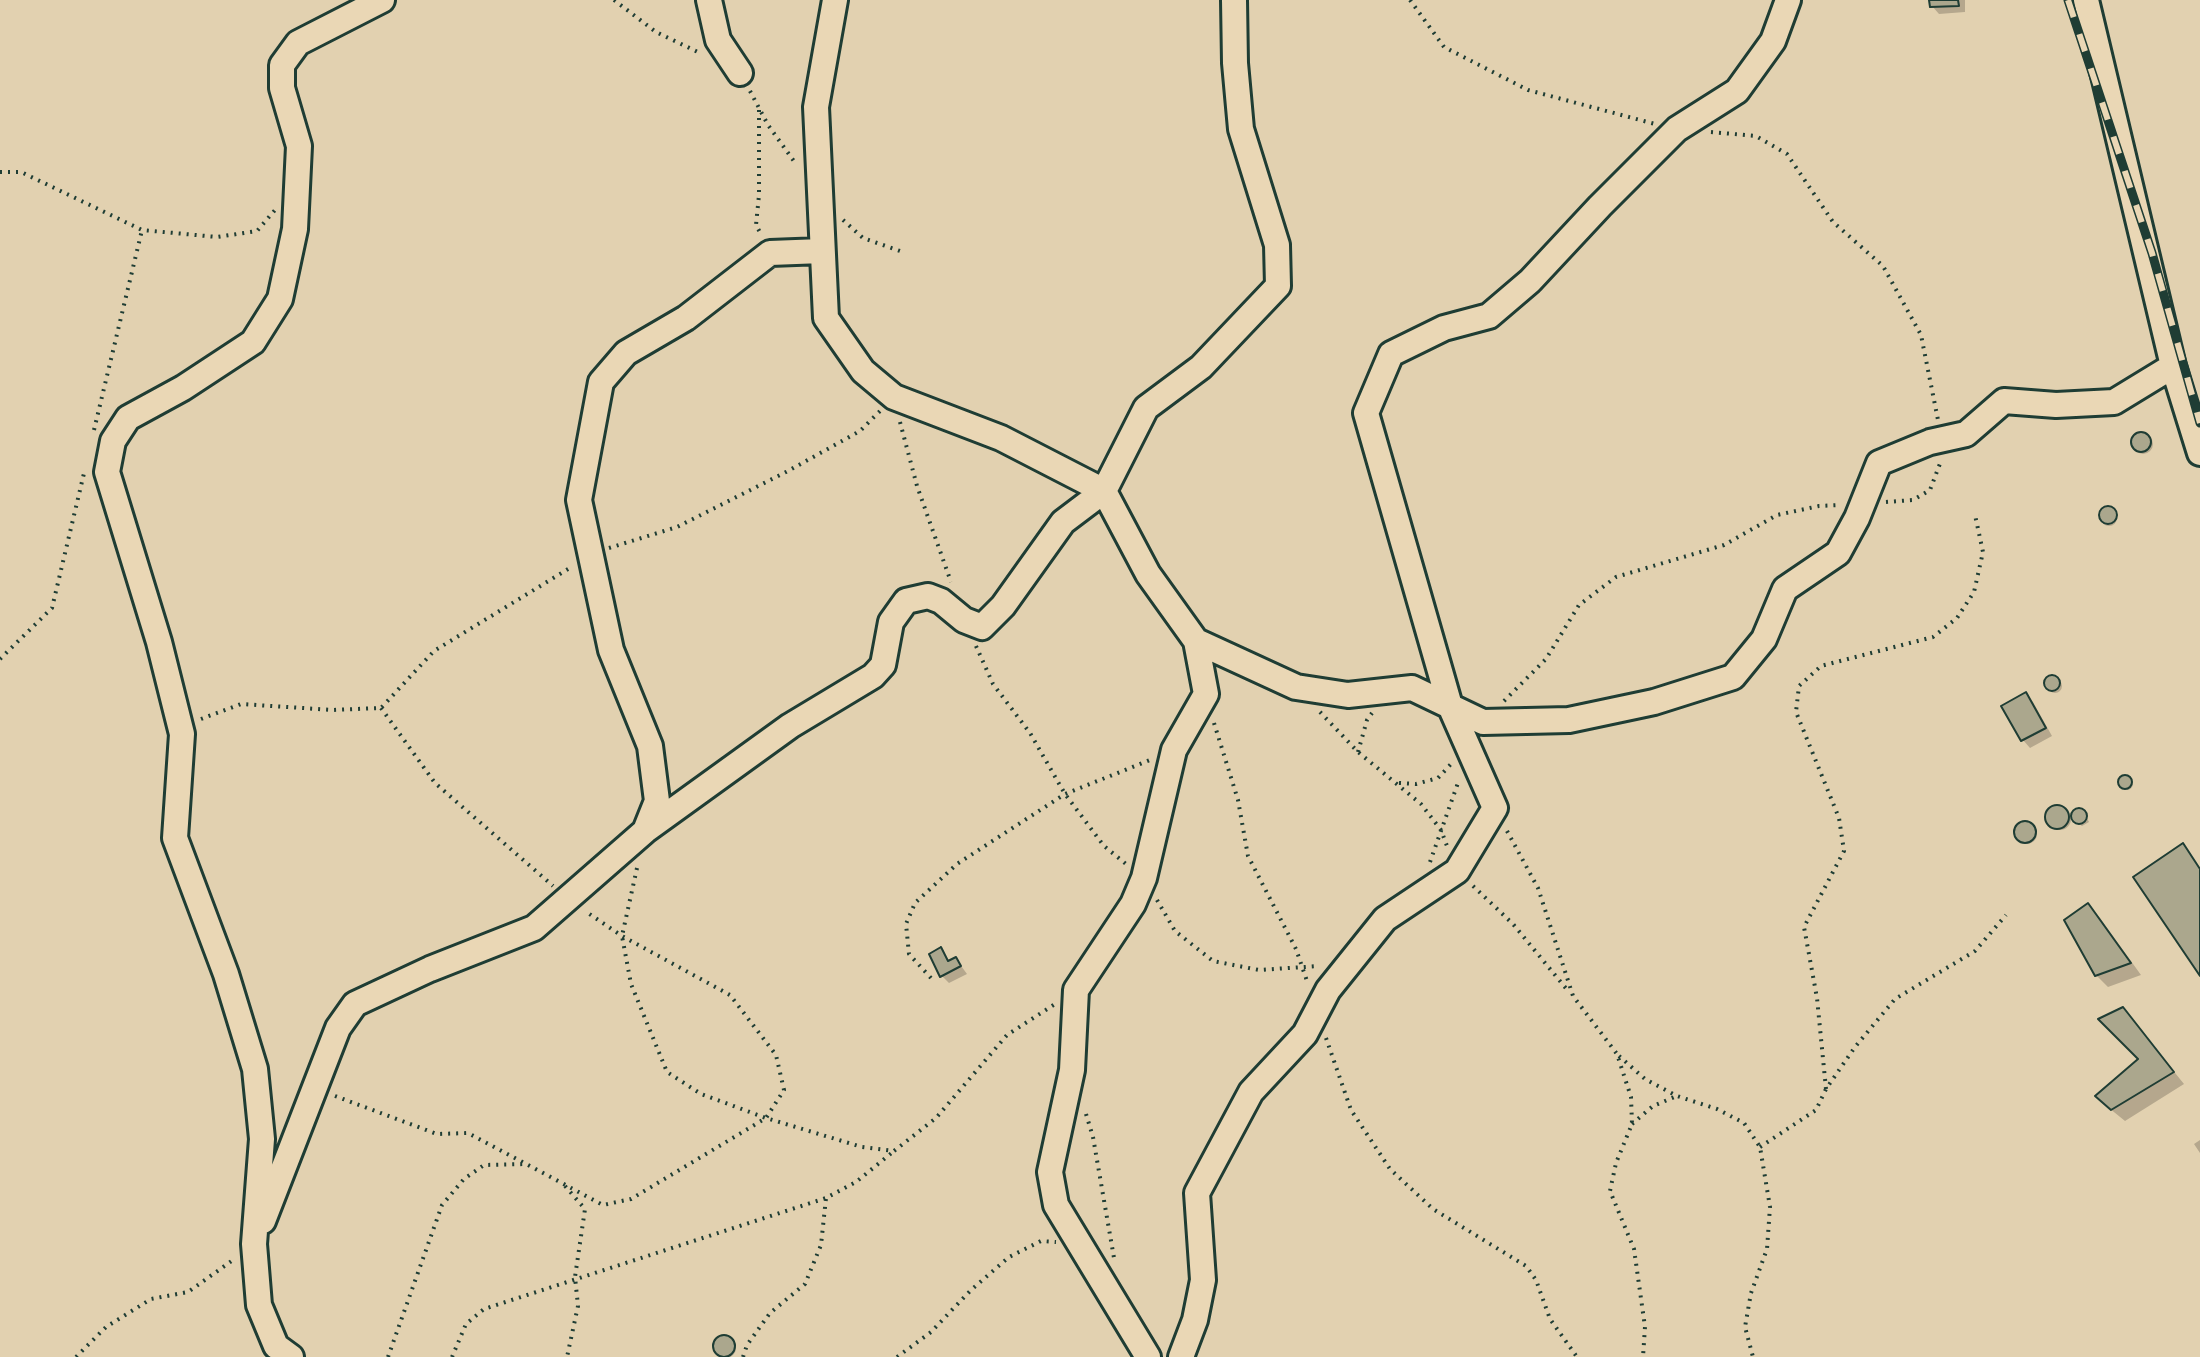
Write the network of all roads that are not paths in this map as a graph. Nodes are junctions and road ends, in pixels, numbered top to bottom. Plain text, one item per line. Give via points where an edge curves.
1 (382, 0) edge
2 (709, 0) edge
3 (835, 0) edge
4 (1234, 0) edge
5 (1788, 0) edge
6 (2086, 0) edge
7 (740, 73) road end
8 (822, 251) junction
9 (2173, 366) junction
10 (2200, 453) edge
11 (1104, 491) junction
12 (1196, 641) junction
13 (1450, 706) junction
14 (645, 831) junction
15 (254, 1244) junction
16 (289, 1356) edge
17 (1148, 1357) edge
18 (1181, 1357) edge

1 - 15 street via 298,43 282,65 282,88 299,146 295,229 280,299 253,342 128,418 113,441 107,472 182,734 175,838 255,1069 262,1139
2 - 7 street via 718,40
3 - 8 street via 816,107
4 - 11 street via 1241,129 1277,245 1278,286 1201,367 1146,408
5 - 13 street via 1773,41 1737,91 1677,129 1530,281 1489,316 1444,328 1391,354 1366,413
6 - 9 street
8 - 11 street via 826,318 863,371 894,397 1001,438
8 - 14 street via 770,253 686,318 626,353 601,382 579,500 611,650 650,746 657,801
9 - 10 street
9 - 13 street via 2114,402 2004,401 1966,434 1879,463 1838,553 1785,589 1764,639 1733,677 1654,702 1569,720 1483,722
11 - 12 street via 1148,574
11 - 14 street via 1063,522 982,627 928,596 906,601 891,622 883,665 873,676 790,726
12 - 13 street via 1296,687 1348,695 1412,688
12 - 17 street via 1206,694 1174,750 1133,904 1076,990 1072,1070 1050,1172 1056,1205
13 - 18 street via 1495,808 1457,871 1385,919 1328,990 1305,1034 1251,1092 1197,1193 1203,1280
14 - 15 street via 534,928 355,1004 338,1028
15 - 16 street via 259,1305 276,1346

